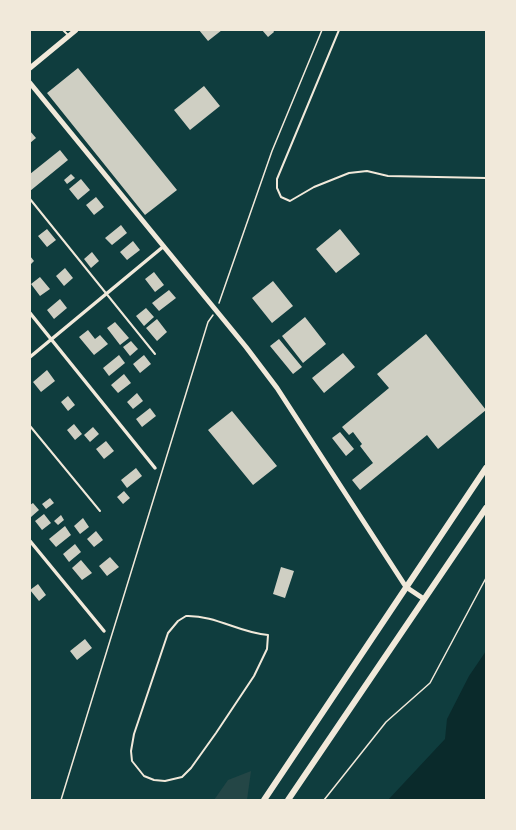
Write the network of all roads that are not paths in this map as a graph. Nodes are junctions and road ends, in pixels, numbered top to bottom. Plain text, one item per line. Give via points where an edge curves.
1 (63, 30) edge
2 (76, 30) edge
3 (339, 30) edge
4 (68, 36) junction
5 (30, 68) edge
6 (30, 83) edge
7 (486, 178) edge
8 (30, 199) edge
9 (164, 246) junction
10 (107, 294) junction
11 (30, 313) edge
12 (51, 339) junction
13 (156, 354) dead end
14 (30, 357) edge
15 (30, 426) edge
16 (155, 468) dead end
17 (486, 468) edge
18 (486, 508) edge
19 (100, 511) dead end
20 (30, 541) edge
21 (406, 587) junction
22 (424, 599) junction
23 (104, 631) dead end
24 (267, 649) joint
25 (264, 800) edge
26 (288, 800) edge

1 - 4 lane
2 - 4 main road
3 - 7 lane via 277,179 281,197 290,201 314,187 348,173 367,171 388,176
4 - 5 main road
6 - 9 main road
8 - 10 lane
9 - 10 street
9 - 21 main road via 277,388
10 - 12 street
10 - 13 lane
11 - 12 street
12 - 14 street
12 - 16 street
15 - 19 lane
17 - 21 highway
18 - 22 highway
20 - 23 street
21 - 22 main road
21 - 25 highway
22 - 26 highway
24 - 24 lane via 268,635 255,634 198,616 186,616 178,621 168,633 134,734 131,751 136,768 144,776 154,780 176,780 192,768 254,676

